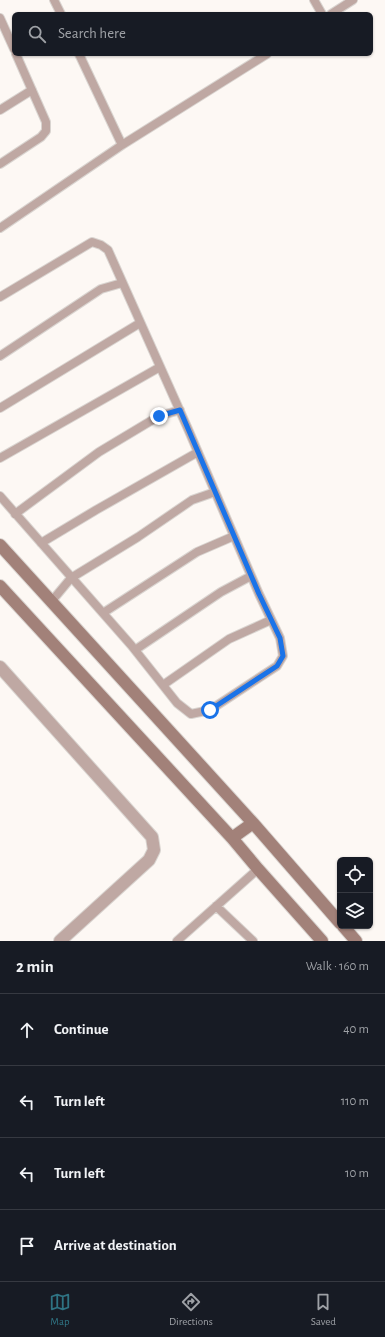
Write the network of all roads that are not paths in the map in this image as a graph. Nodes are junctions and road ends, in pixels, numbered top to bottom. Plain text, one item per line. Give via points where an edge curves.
1 (54, 0) edge
2 (314, 0) edge
3 (353, 0) edge
4 (59, 12) edge
5 (321, 12) edge
6 (334, 12) edge
7 (0, 18) edge
8 (12, 45) edge
9 (17, 56) edge
10 (80, 56) edge
11 (264, 56) edge
12 (32, 90) junction
13 (0, 110) edge
14 (122, 146) junction
15 (0, 164) edge
16 (0, 228) edge
17 (122, 283) junction
18 (0, 297) edge
19 (140, 323) junction
20 (0, 356) edge
21 (160, 367) junction
22 (0, 408) edge
23 (180, 410) junction
24 (198, 452) junction
25 (0, 458) edge
26 (215, 492) junction
27 (0, 496) edge
28 (15, 514) junction
29 (234, 536) junction
30 (41, 544) junction
31 (0, 545) edge
32 (251, 576) junction
33 (71, 578) junction
34 (0, 586) edge
35 (51, 602) junction
36 (102, 613) junction
37 (271, 620) junction
38 (135, 650) junction
39 (0, 667) edge
40 (162, 685) junction
41 (253, 823) junction
42 (232, 838) junction
43 (258, 869) junction
44 (216, 906) junction
45 (337, 920) edge
46 (346, 929) edge
47 (60, 941) edge
48 (177, 941) edge
49 (254, 941) edge
50 (322, 941) edge
51 (356, 941) edge

1 - 4 lane
2 - 5 lane
3 - 6 lane
7 - 8 lane
9 - 12 lane
10 - 14 lane
11 - 14 lane
12 - 13 lane
12 - 15 lane via 46,122 46,131
14 - 16 lane
17 - 18 lane via 108,250 92,242
17 - 19 lane
17 - 20 lane via 101,288
19 - 21 lane
19 - 22 lane
21 - 23 lane
21 - 25 lane
23 - 24 lane
23 - 28 lane via 159,416 99,452
24 - 26 lane
24 - 30 lane
26 - 29 lane
26 - 33 lane via 192,500
27 - 28 lane
28 - 30 lane
29 - 32 lane
29 - 36 lane via 197,552
30 - 33 lane
31 - 35 main road
32 - 37 lane
32 - 38 lane via 221,592
33 - 35 lane
33 - 36 lane
34 - 42 main road
35 - 41 main road
36 - 38 lane
37 - 40 lane via 229,639
37 - 40 lane via 280,638 283,656 277,666 210,710 191,714 177,703
38 - 40 lane
39 - 47 street via 152,837 154,850 149,860
41 - 42 main road
41 - 45 main road
42 - 43 main road
43 - 44 lane
43 - 50 main road
44 - 48 lane
44 - 49 lane
46 - 51 main road

